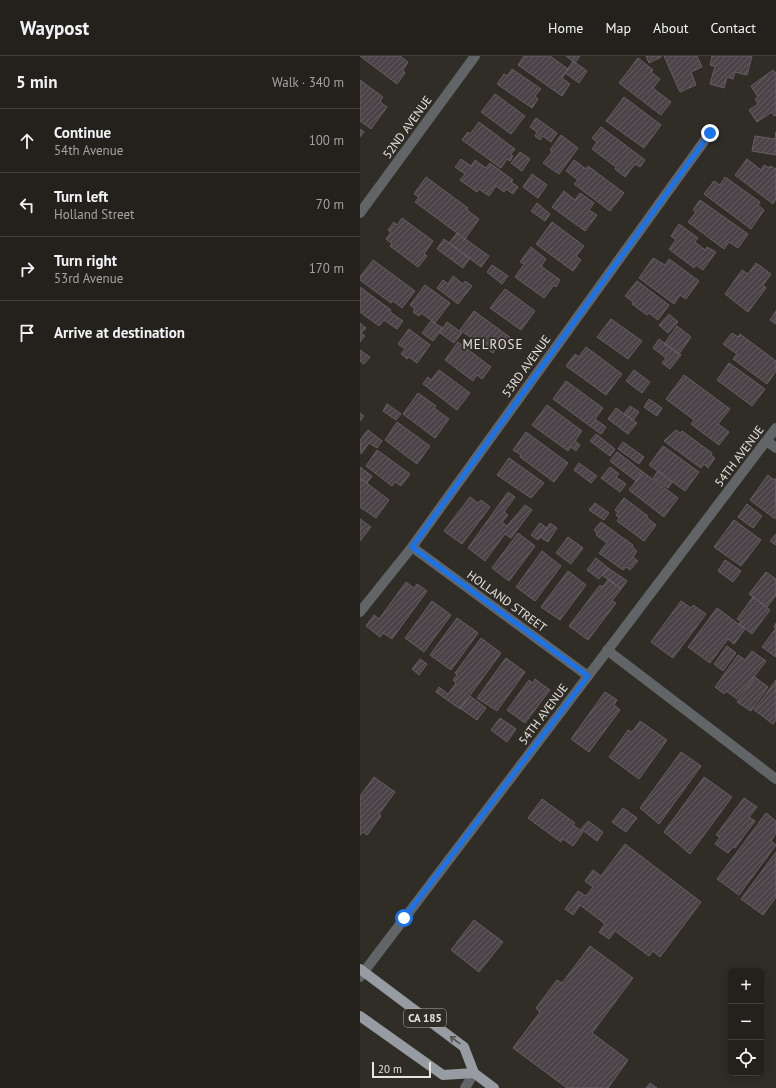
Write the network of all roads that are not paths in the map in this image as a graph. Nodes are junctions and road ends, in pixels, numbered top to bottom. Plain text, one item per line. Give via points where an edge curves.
1 (475, 56) edge
2 (710, 133) dead end
3 (360, 213) edge
4 (776, 428) edge
5 (766, 440) junction
6 (776, 448) edge
7 (412, 547) junction
8 (360, 612) edge
9 (607, 650) junction
10 (588, 676) junction
11 (776, 778) edge
12 (361, 973) edge
13 (360, 1016) edge
14 (474, 1073) junction
15 (465, 1088) edge
16 (494, 1088) edge

1 - 3 street, 52ND AVENUE
2 - 7 street, 53RD AVENUE
4 - 5 street, 54TH AVENUE
5 - 6 street
5 - 9 street, 54TH AVENUE
7 - 8 street, 53RD AVENUE
7 - 10 street, HOLLAND STREET
9 - 10 street, 54TH AVENUE
9 - 11 street
10 - 12 street, 54TH AVENUE
14 -> 12 main road, CA 185 via 464,1047
13 - 14 main road, CA 185 via 443,1074
14 - 15 street
14 - 16 main road

